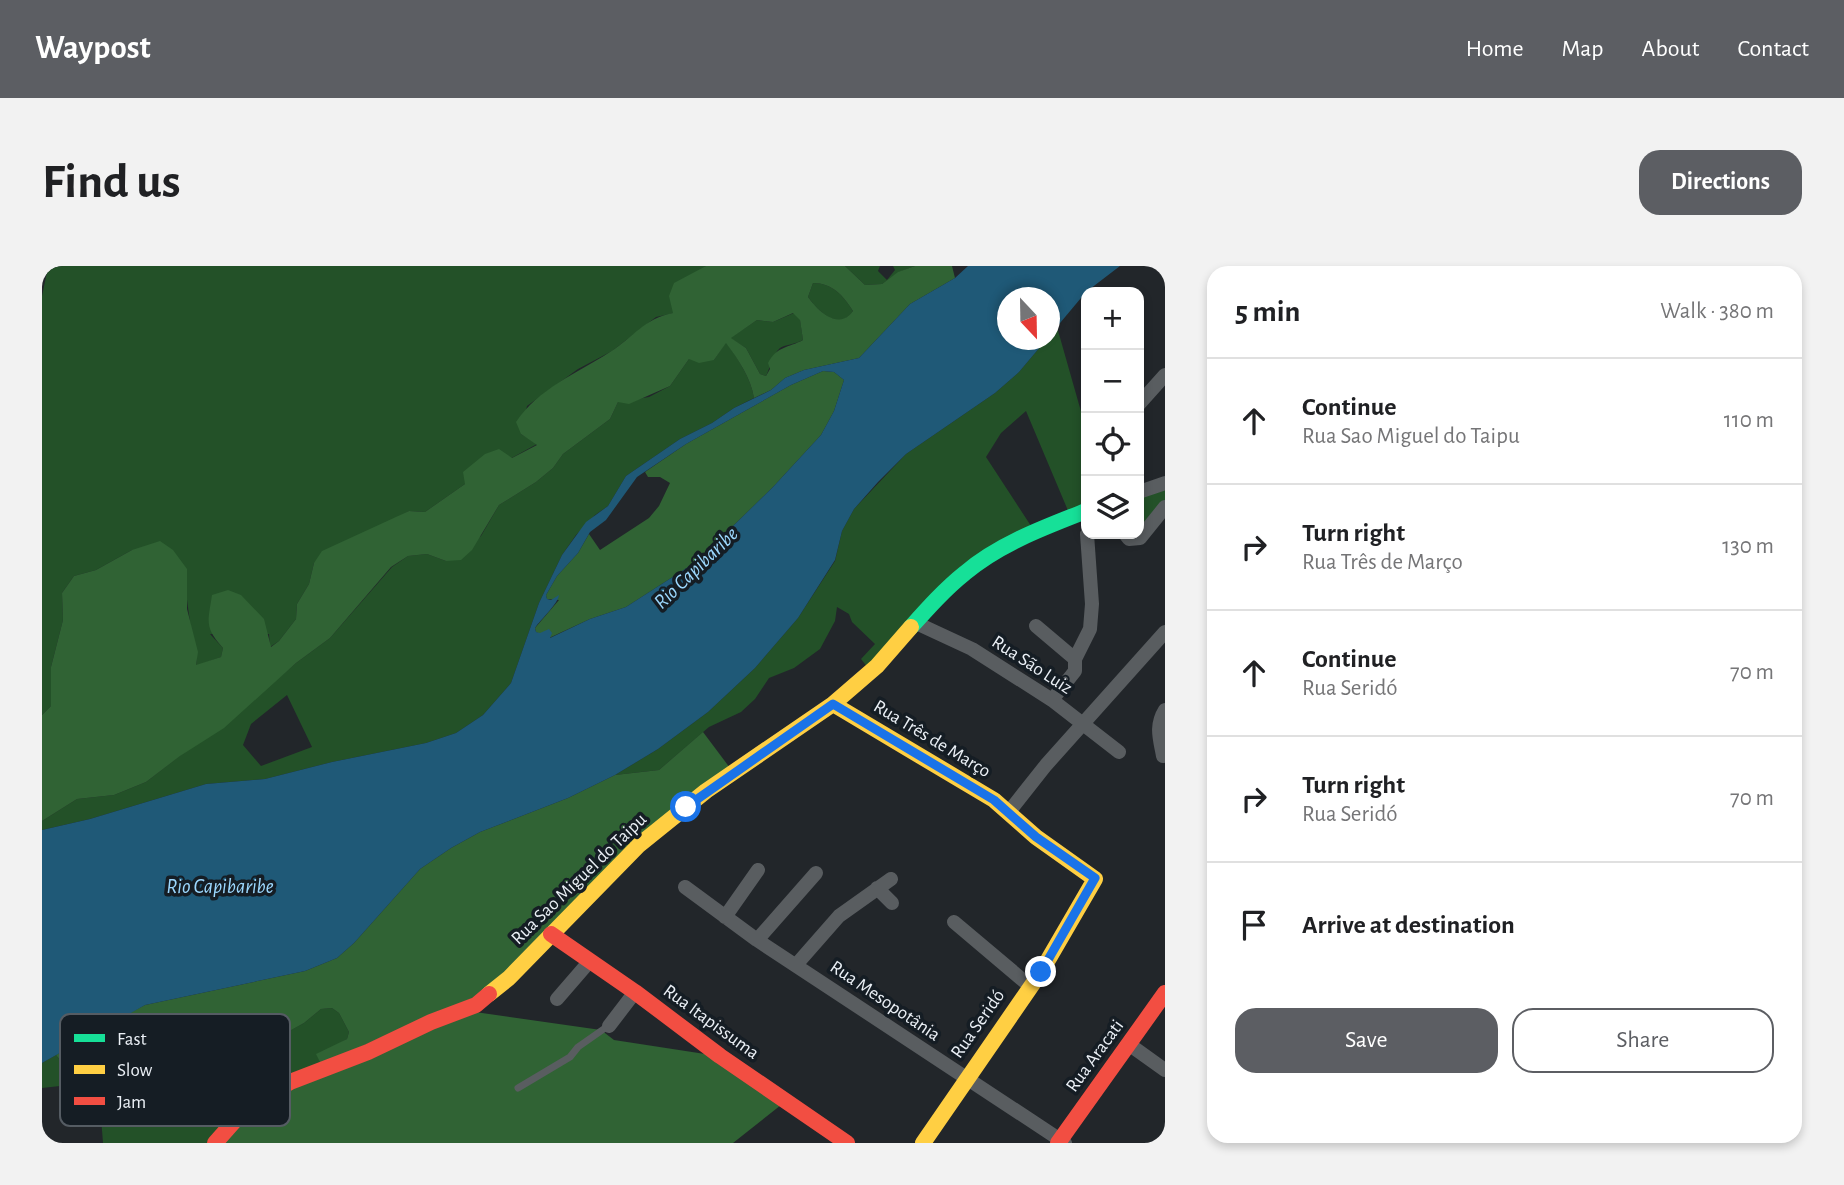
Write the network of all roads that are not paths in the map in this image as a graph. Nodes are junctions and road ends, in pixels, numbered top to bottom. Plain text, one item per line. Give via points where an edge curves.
1 (1165, 375) edge
2 (1144, 398) edge
3 (1165, 483) edge
4 (1144, 490) edge
5 (1165, 507) edge
6 (1081, 518) edge
7 (1144, 533) edge
8 (1087, 539) edge
9 (916, 623) junction
10 (1036, 626) dead end
11 (1165, 632) edge
12 (1075, 659) junction
13 (1052, 700) junction
14 (833, 704) junction
15 (1165, 710) edge
16 (1084, 724) junction
17 (1119, 752) dead end
18 (1163, 756) dead end
19 (1009, 813) junction
20 (758, 870) dead end
21 (816, 873) dead end
22 (891, 879) dead end
23 (685, 887) dead end
24 (877, 888) junction
25 (892, 904) dead end
26 (725, 917) junction
27 (954, 922) dead end
28 (551, 934) junction
29 (757, 940) junction
30 (589, 962) junction
31 (796, 965) junction
32 (1031, 987) junction
33 (635, 992) junction
34 (1165, 993) edge
35 (557, 999) dead end
36 (609, 1026) joint
37 (1130, 1045) junction
38 (1165, 1070) edge
39 (966, 1078) junction
40 (290, 1082) edge
41 (518, 1088) dead end
42 (230, 1126) edge
43 (1061, 1142) edge
44 (215, 1143) edge
45 (847, 1143) edge
46 (923, 1143) edge

1 - 2 street
3 - 4 street
5 - 7 street
6 - 9 street, Rua Sao Miguel do Taipu via 1051,525 982,560 936,598
8 - 12 street via 1092,620
9 - 13 street, Rua São Luiz via 972,649
9 - 14 street, Rua Sao Miguel do Taipu via 877,666
10 - 12 street
11 - 16 street
12 - 13 street via 1075,671
13 - 16 street, Rua São Luiz
14 - 19 street, Rua Três de Março
14 - 28 street, Rua Sao Miguel do Taipu via 639,845
15 - 18 street via 1158,729
16 - 17 street, Rua São Luiz
16 - 19 street
19 - 32 street, Rua Seridó via 1095,878
20 - 26 street
21 - 29 street
22 - 24 street
23 - 26 street, Rua Mesopotânia
24 - 25 street
24 - 31 street via 839,916
26 - 29 street, Rua Mesopotânia
27 - 32 street
28 - 30 street, Rua Itapissuma
28 - 40 street, Rua Sao Miguel do Taipu via 477,1005
29 - 31 street, Rua Mesopotânia
30 - 33 street, Rua Itapissuma
30 - 35 street
31 - 39 street, Rua Mesopotânia
32 - 39 street, Rua Seridó
33 - 36 street
33 - 45 street, Rua Itapissuma
34 - 37 street, Rua Aracati
36 - 41 lane via 570,1057
37 - 38 street
37 - 43 street, Rua Aracati
39 - 43 street, Rua Mesopotânia
39 - 46 street, Rua Seridó
42 - 44 street, Rua Sao Miguel do Taipu

